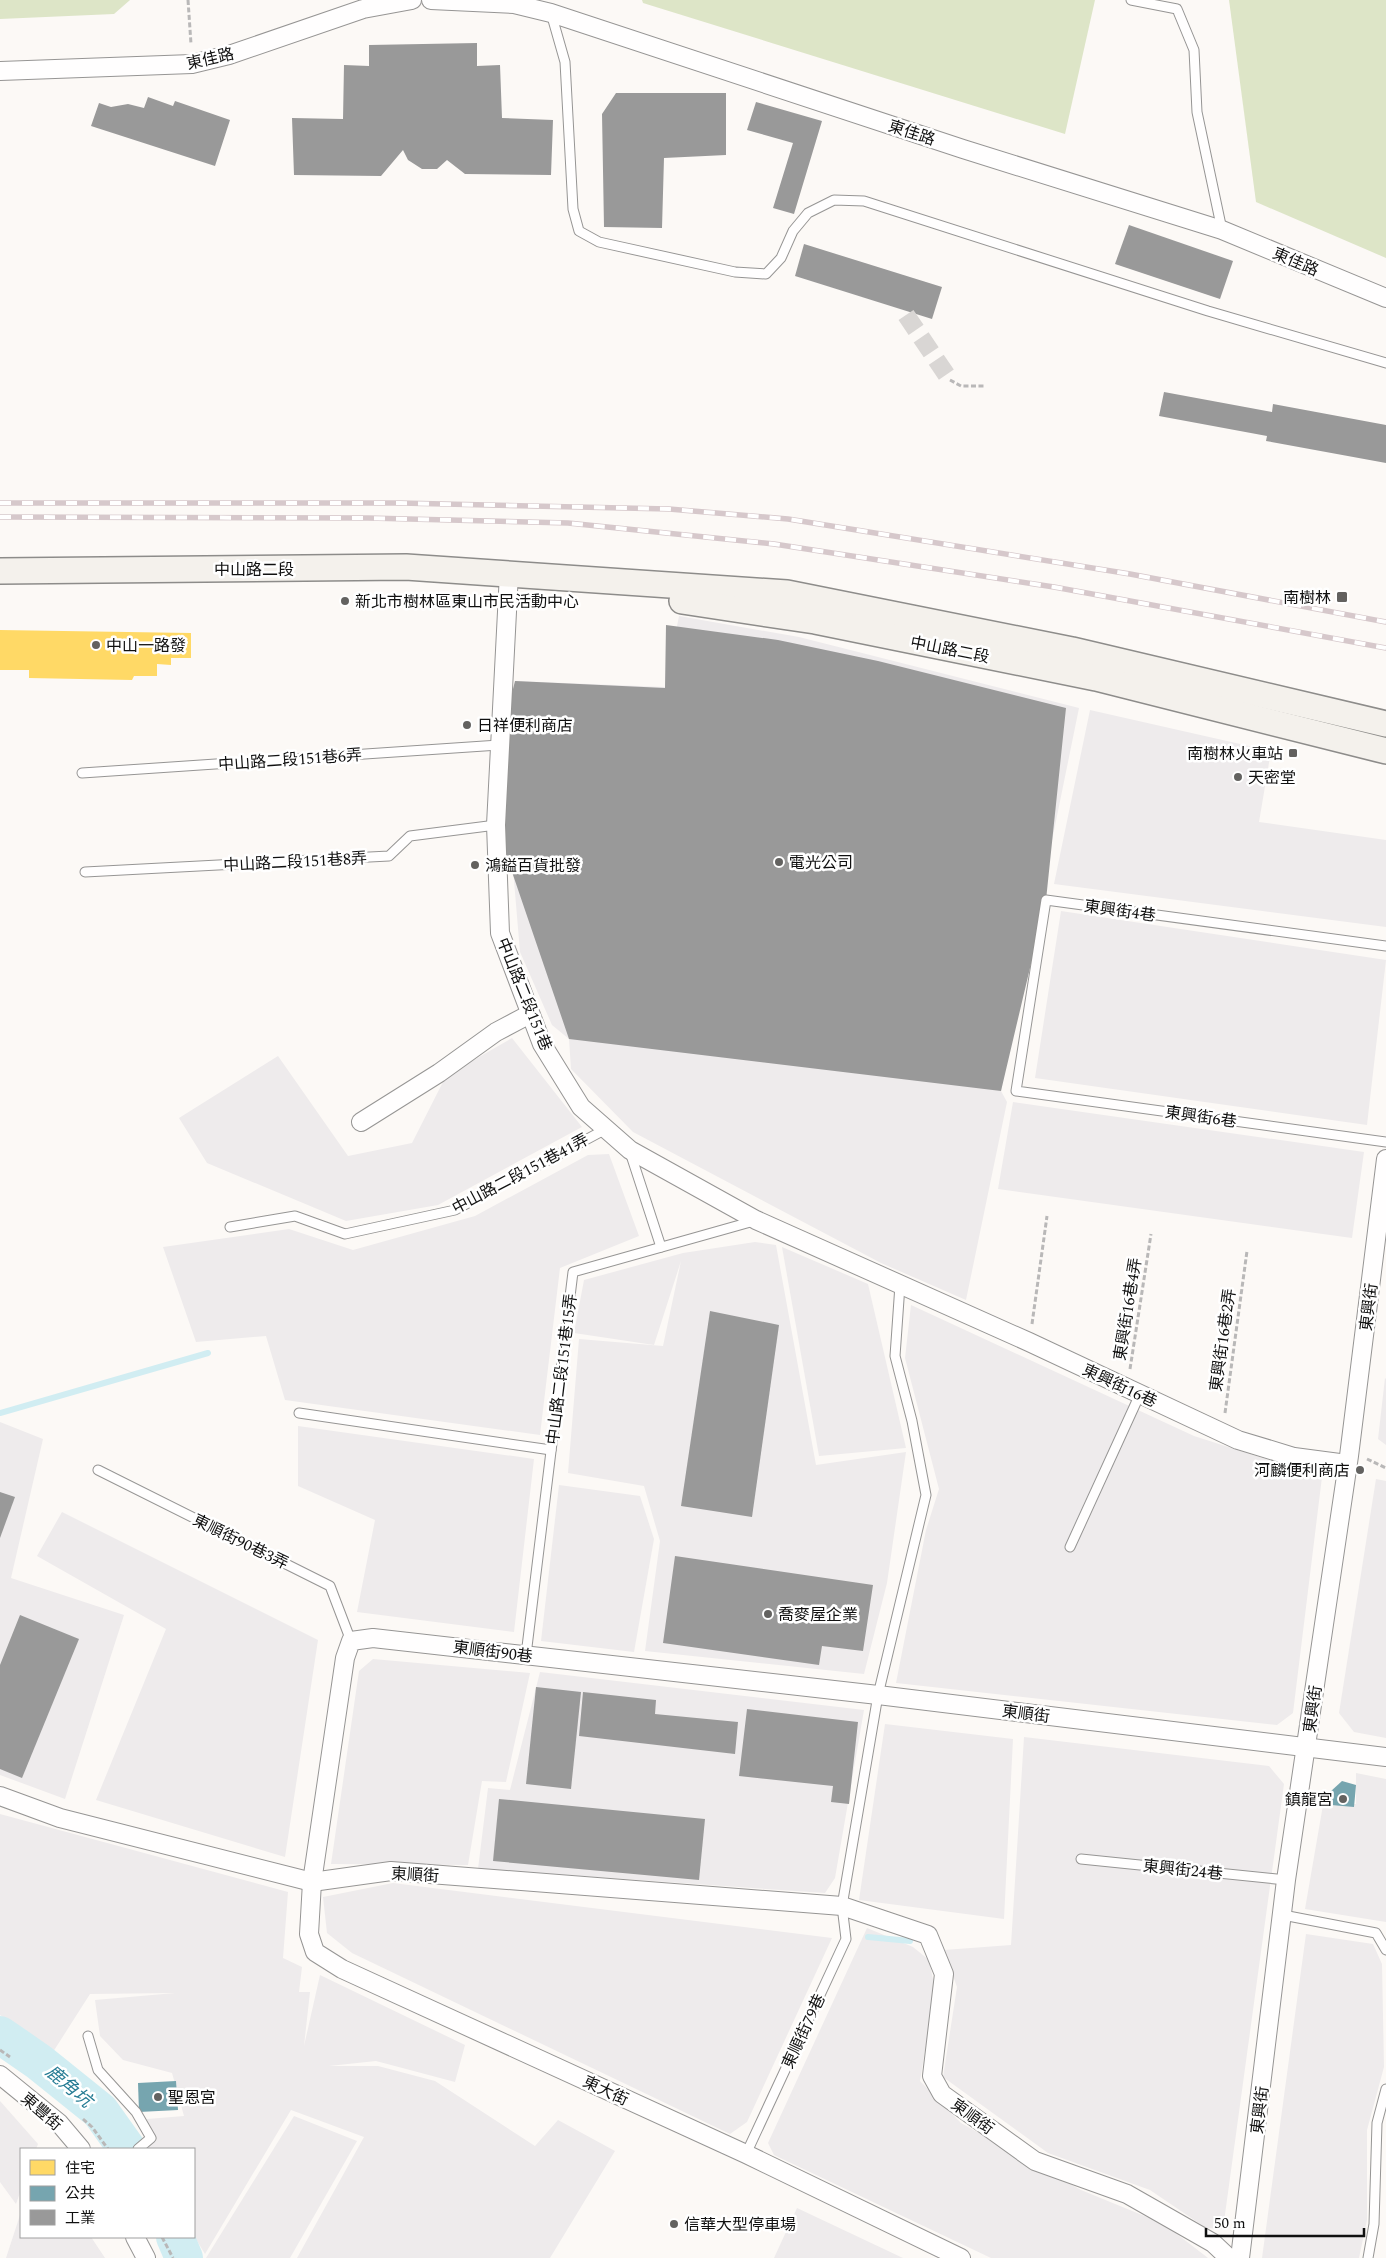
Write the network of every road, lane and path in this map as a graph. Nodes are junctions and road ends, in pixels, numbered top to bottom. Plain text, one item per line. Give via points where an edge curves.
1 (188, 0) edge
2 (412, 0) edge
3 (431, 0) edge
4 (1131, 0) edge
5 (548, 6) edge
6 (192, 64) junction
7 (0, 70) edge
8 (1222, 230) junction
9 (1386, 298) edge
10 (1386, 363) edge
11 (950, 380) tunnel mouth
12 (984, 386) dead end
13 (0, 571) edge
14 (509, 573) junction
15 (1386, 724) edge
16 (499, 745) junction
17 (1386, 751) edge
18 (82, 773) dead end
19 (496, 825) junction
20 (84, 872) dead end
21 (1386, 946) edge
22 (530, 1014) junction
23 (1016, 1091) joint
24 (361, 1122) dead end
25 (606, 1128) junction
26 (1386, 1142) edge
27 (630, 1150) junction
28 (1386, 1159) edge
29 (1047, 1216) dead end
30 (756, 1220) junction
31 (230, 1228) dead end
32 (1151, 1234) dead end
33 (661, 1247) junction
34 (1247, 1251) dead end
35 (900, 1285) junction
36 (1029, 1342) junction
37 (1134, 1391) junction
38 (299, 1413) dead end
39 (1222, 1432) junction
40 (551, 1450) junction
41 (1347, 1464) junction
42 (98, 1470) dead end
43 (1070, 1547) dead end
44 (351, 1641) junction
45 (526, 1655) junction
46 (878, 1695) junction
47 (1307, 1748) junction
48 (1386, 1757) edge
49 (0, 1796) edge
50 (1081, 1859) dead end
51 (1286, 1880) junction
52 (312, 1882) junction
53 (842, 1906) junction
54 (1283, 1915) junction
55 (1386, 1950) edge
56 (88, 2036) dead end
57 (0, 2075) edge
58 (1386, 2089) edge
59 (80, 2148) edge
60 (139, 2148) edge
61 (746, 2154) junction
62 (136, 2238) edge
63 (163, 2238) edge
64 (146, 2258) edge
65 (173, 2258) edge
66 (961, 2258) edge
67 (1230, 2258) edge
68 (1240, 2258) edge
69 (1368, 2258) edge

1 - 6 path
2 - 6 street, 東佳路 via 363,9 229,55
3 - 5 street, 東佳路
4 - 8 lane via 1177,9 1194,50 1197,112
5 - 8 street, 東佳路 via 963,149
5 - 10 lane via 565,62 573,209 579,231 599,242 735,272 766,274 781,258 793,231 808,213 834,200 864,200 1208,311
6 - 7 street, 東佳路
8 - 9 street, 東佳路
11 - 12 path via 961,386
13 - 14 main road, 中山路二段 via 406,567
14 - 15 main road, 中山路二段 via 787,593 1072,650
14 - 16 street, 中山路二段151巷
14 - 17 main road, 中山路二段 via 815,621 1096,678
16 - 18 lane, 中山路二段151巷6弄
16 - 19 street, 中山路二段151巷
19 - 20 lane, 中山路二段151巷8弄 via 410,836 390,856
19 - 22 street, 中山路二段151巷 via 500,934
21 - 23 lane, 東興街4巷 via 1046,900
22 - 24 street via 496,1032
22 - 25 street, 中山路二段151巷 via 542,1044 581,1107
23 - 26 lane, 東興街6巷
25 - 27 street, 中山路二段151巷
25 - 31 lane, 中山路二段151巷41弄 via 455,1210 345,1234 295,1216
27 - 30 street, 中山路二段151巷
27 - 33 lane
28 - 41 street, 東興街
29 - 36 path
30 - 33 lane, 中山路二段151巷15弄
30 - 35 street, 東興街16巷
32 - 37 path, 東興街16巷4弄
33 - 40 lane, 中山路二段151巷15弄 via 573,1272
34 - 39 path, 東興街16巷2弄
35 - 36 street, 東興街16巷
35 - 46 lane via 895,1356 926,1495
36 - 37 street, 東興街16巷
37 - 39 street, 東興街16巷
37 - 43 lane
38 - 40 lane
39 - 41 street, 東興街16巷 via 1294,1457
40 - 45 lane, 中山路二段151巷15弄
41 - 47 street, 東興街
42 - 44 lane, 東順街90巷3弄 via 330,1586
44 - 45 street, 東順街90巷 via 373,1638
44 - 52 street via 345,1658
45 - 46 street, 東順街90巷
46 - 47 street, 東順街
46 - 53 lane
47 - 48 street, 東順街
47 - 51 street, 東興街
49 - 52 street, 東順街 via 60,1818
50 - 51 lane, 東興街24巷
51 - 54 street, 東興街
52 - 53 street, 東順街 via 391,1871
52 - 61 street, 東大街 via 309,1934 315,1952 342,1969
53 - 61 lane, 東順街79巷 via 846,1939
53 - 67 street, 東順街 via 928,1935 944,1974 932,2076 942,2094 1035,2161 1127,2194 1213,2243
54 - 55 lane via 1376,1933
54 - 68 street, 東興街
56 - 60 lane via 98,2070 136,2112 151,2138
57 - 59 street, 東豐街 via 59,2123
58 - 69 lane via 1377,2123 1374,2224
61 - 66 street, 東大街
62 - 64 street
63 - 65 path

